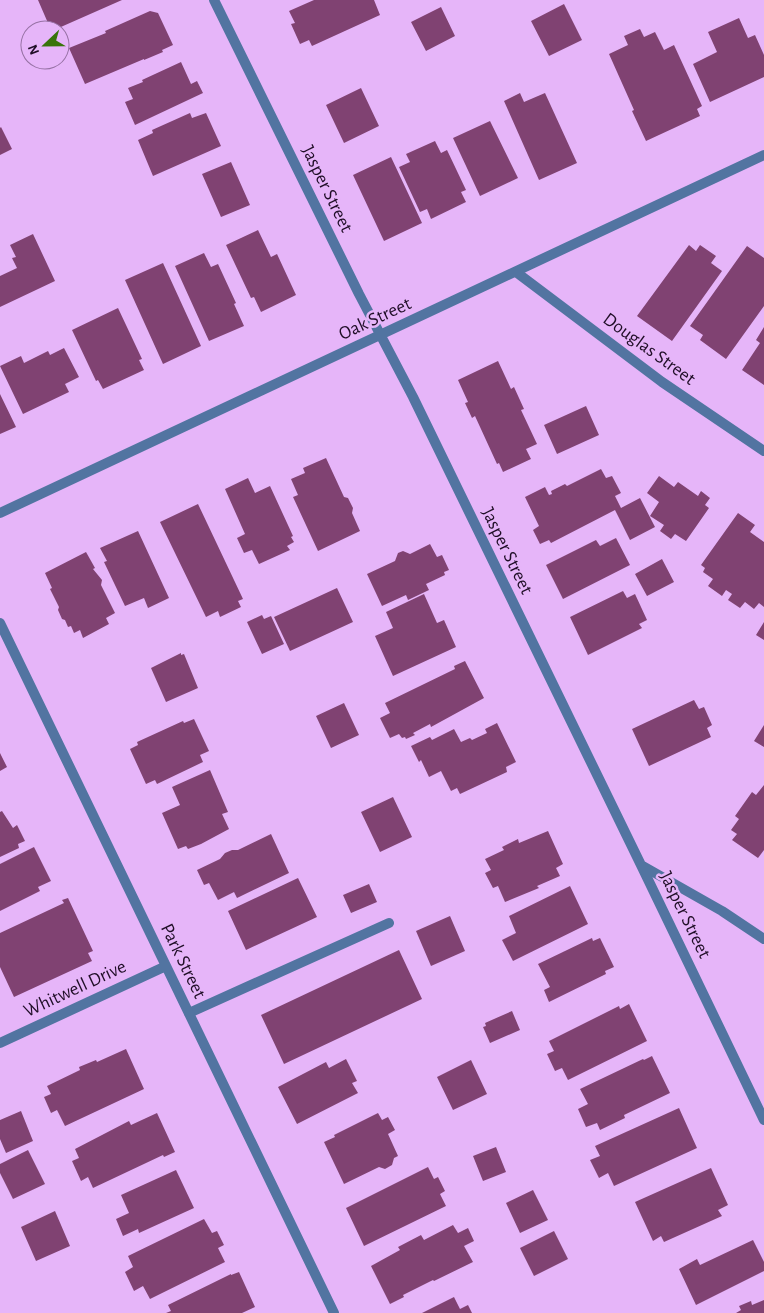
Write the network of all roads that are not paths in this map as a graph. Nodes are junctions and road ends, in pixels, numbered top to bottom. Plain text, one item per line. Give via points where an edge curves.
1 (214, 0) edge
2 (764, 155) edge
3 (516, 272) junction
4 (380, 336) junction
5 (764, 451) edge
6 (0, 513) edge
7 (0, 623) edge
8 (641, 865) junction
9 (389, 923) dead end
10 (764, 939) edge
11 (166, 966) junction
12 (189, 1013) junction
13 (0, 1043) edge
14 (764, 1120) edge
15 (334, 1313) edge

1 - 4 street, Jasper Street
2 - 3 street, Oak Street
3 - 4 street, Oak Street
3 - 5 street, Douglas Street via 662,382
4 - 6 street, Oak Street
4 - 8 street, Jasper Street
7 - 11 street, Park Street
8 - 10 street
8 - 14 street, Jasper Street
9 - 12 street
11 - 12 street, Park Street
11 - 13 street, Whitwell Drive
12 - 15 street, Park Street

